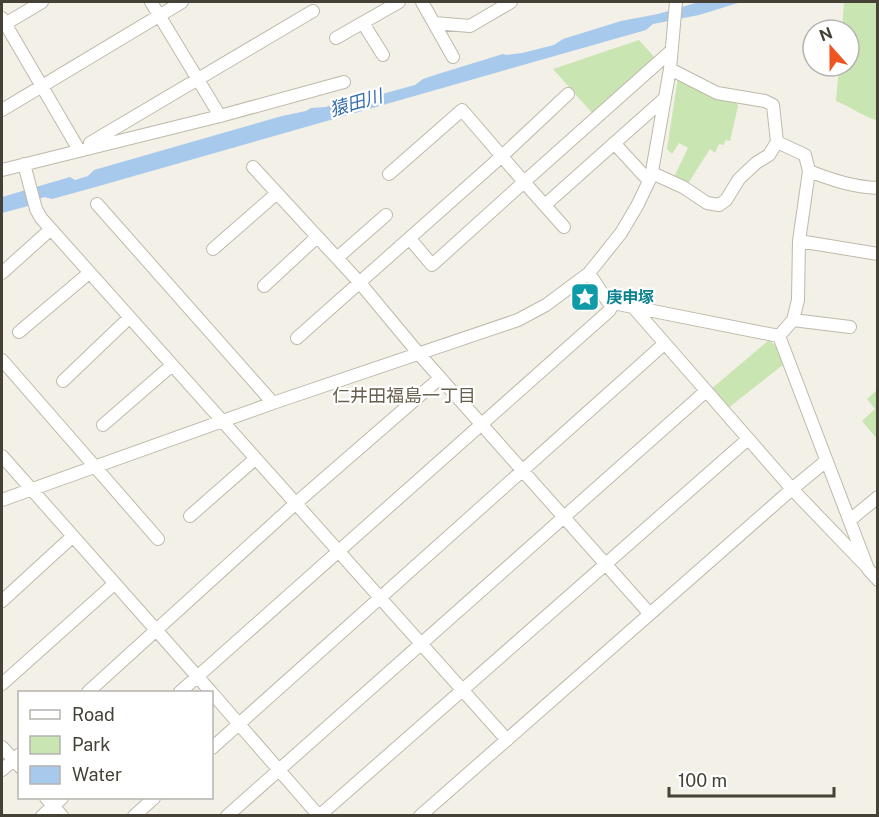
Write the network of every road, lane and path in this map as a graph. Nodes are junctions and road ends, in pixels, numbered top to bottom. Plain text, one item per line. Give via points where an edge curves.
1 (42, 2) edge
2 (151, 2) edge
3 (182, 2) edge
4 (399, 2) edge
5 (422, 2) edge
6 (512, 2) edge
7 (676, 2) edge
8 (313, 11) dead end
9 (159, 14) junction
10 (3, 21) edge
11 (363, 23) junction
12 (434, 23) junction
13 (336, 38) dead end
14 (671, 51) junction
15 (383, 55) dead end
16 (453, 57) dead end
17 (670, 69) junction
18 (198, 78) junction
19 (344, 82) dead end
20 (42, 86) junction
21 (568, 94) dead end
22 (665, 98) junction
23 (2, 110) edge
24 (220, 116) junction
25 (777, 142) junction
26 (614, 143) junction
27 (79, 150) junction
28 (502, 156) junction
29 (24, 164) junction
30 (253, 167) dead end
31 (2, 170) edge
32 (809, 171) junction
33 (389, 174) dead end
34 (650, 177) junction
35 (524, 182) junction
36 (878, 188) edge
37 (276, 194) junction
38 (97, 204) dead end
39 (545, 205) junction
40 (386, 215) dead end
41 (564, 227) dead end
42 (51, 229) junction
43 (317, 237) junction
44 (410, 239) junction
45 (799, 241) junction
46 (213, 249) dead end
47 (878, 254) edge
48 (336, 258) junction
49 (2, 273) edge
50 (89, 273) junction
51 (589, 273) junction
52 (360, 283) junction
53 (264, 286) dead end
54 (614, 303) junction
55 (633, 308) junction
56 (129, 318) junction
57 (793, 320) junction
58 (850, 327) dead end
59 (19, 332) dead end
60 (778, 336) junction
61 (297, 338) dead end
62 (664, 344) junction
63 (419, 354) junction
64 (2, 360) edge
65 (171, 366) junction
66 (440, 378) junction
67 (63, 381) dead end
68 (706, 391) junction
69 (273, 403) junction
70 (222, 422) junction
71 (482, 424) junction
72 (102, 425) dead end
73 (748, 439) junction
74 (2, 456) edge
75 (255, 459) junction
76 (826, 461) junction
77 (94, 468) junction
78 (522, 470) junction
79 (792, 489) junction
80 (32, 490) junction
81 (878, 497) edge
82 (2, 500) edge
83 (296, 504) junction
84 (190, 516) dead end
85 (563, 516) junction
86 (850, 520) junction
87 (73, 536) junction
88 (158, 539) dead end
89 (337, 550) junction
90 (605, 563) junction
91 (868, 569) junction
92 (878, 580) edge
93 (114, 584) junction
94 (379, 598) junction
95 (2, 601) edge
96 (649, 614) junction
97 (156, 631) junction
98 (421, 644) junction
99 (197, 677) junction
100 (2, 684) edge
101 (462, 690) junction
102 (90, 691) edge
103 (182, 691) edge
104 (209, 691) edge
105 (213, 695) edge
106 (239, 724) junction
107 (507, 740) junction
108 (2, 747) edge
109 (213, 747) edge
110 (17, 760) edge
111 (2, 770) edge
112 (279, 770) junction
113 (153, 799) edge
114 (54, 800) edge
115 (319, 815) edge
116 (42, 816) edge
117 (62, 816) edge
118 (134, 816) edge
119 (226, 816) edge
120 (420, 816) edge

1 - 10 street
2 - 9 street
3 - 9 street
4 - 11 street
5 - 12 street
6 - 12 street via 470,26
7 - 14 street
8 - 18 street
9 - 18 street
9 - 20 street
10 - 20 street
11 - 13 street
11 - 15 street
12 - 16 street
14 - 17 street
14 - 35 street
17 - 22 street
17 - 25 street via 717,93 773,105
18 - 24 street
18 - 27 street
19 - 24 street
20 - 23 street
20 - 27 street
21 - 28 street
22 - 26 street
22 - 34 street
24 - 27 street
25 - 32 street via 805,155
25 - 34 street via 769,155 739,179 719,206 683,187
26 - 34 street
26 - 39 street
27 - 29 street
28 - 33 street via 462,110
28 - 35 street
28 - 44 street
29 - 31 street
29 - 42 street via 36,209
30 - 37 street
32 - 36 street via 834,181
32 - 45 street
34 - 51 street via 621,233
35 - 39 street
35 - 44 street via 432,265
37 - 43 street
37 - 46 street
38 - 69 street
39 - 41 street
40 - 48 street
42 - 49 street
42 - 50 street
43 - 48 street
43 - 53 street
44 - 52 street
45 - 47 street
45 - 57 street via 798,300
48 - 52 street
50 - 56 street
50 - 59 street
51 - 54 street via 608,302
51 - 63 street via 518,320
52 - 61 street
52 - 63 street
54 - 55 street
54 - 71 street
55 - 60 street
55 - 62 street
56 - 65 street
56 - 67 street
57 - 58 street
57 - 60 street
60 - 76 street
62 - 68 street
62 - 78 street
63 - 66 street
63 - 69 street
64 - 77 street
65 - 70 street
65 - 72 street
66 - 71 street
66 - 83 street
68 - 73 street
68 - 85 street
69 - 70 street
70 - 75 street
70 - 77 street
71 - 78 street
71 - 89 street
73 - 79 street
73 - 90 street
74 - 80 street
75 - 83 street
75 - 84 street
76 - 79 street
76 - 86 street
77 - 80 street
77 - 88 street
78 - 85 street
78 - 94 street
79 - 91 street
79 - 96 street
80 - 82 street
80 - 87 street
81 - 86 street
83 - 89 street
83 - 97 street
85 - 90 street
85 - 98 street
86 - 91 street
87 - 93 street
87 - 95 street
89 - 94 street
89 - 99 street
90 - 96 street
90 - 101 street
91 - 92 street
93 - 97 street
93 - 100 street
94 - 98 street
94 - 106 street
96 - 107 street
97 - 99 street
97 - 102 street
98 - 101 street
98 - 112 street
99 - 103 street
99 - 104 street
101 - 107 street
101 - 115 street
105 - 106 street
106 - 109 street
106 - 112 street
107 - 120 street
108 - 110 street
110 - 111 street
112 - 115 street
112 - 119 street
113 - 118 street
114 - 116 street
114 - 117 street

